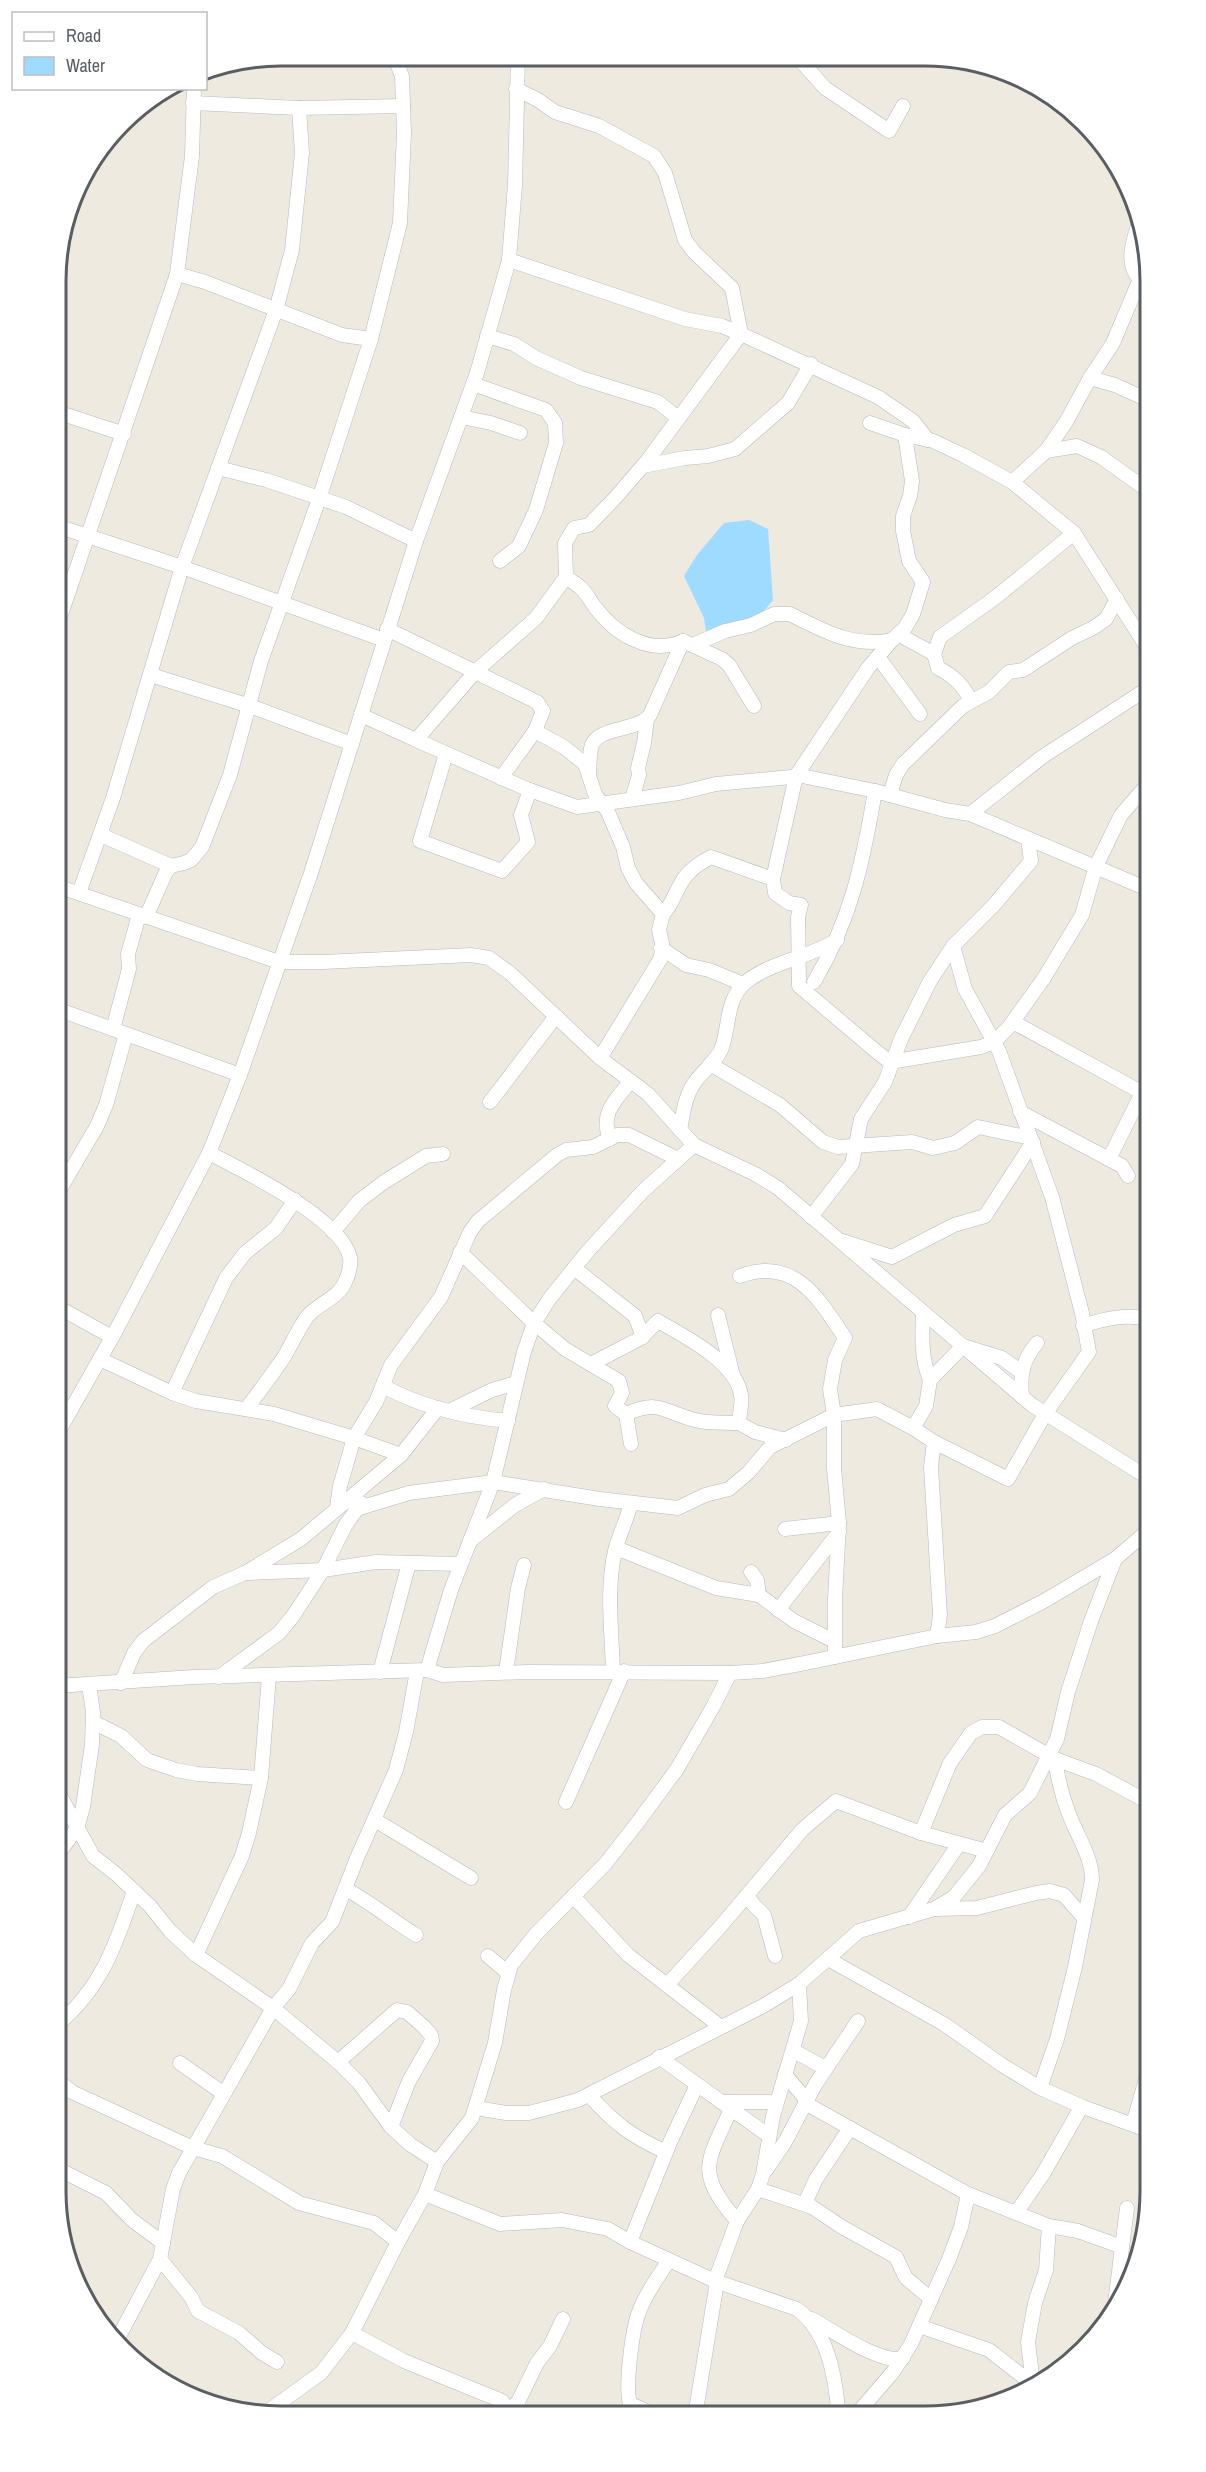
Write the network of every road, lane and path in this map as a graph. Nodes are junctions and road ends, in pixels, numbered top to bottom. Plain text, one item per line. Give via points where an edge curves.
1 (398, 66) edge
2 (517, 66) edge
3 (805, 66) edge
4 (516, 89) junction
5 (194, 90) edge
6 (193, 103) junction
7 (403, 106) junction
8 (903, 106) dead end
9 (299, 108) junction
10 (1135, 234) edge
11 (509, 260) junction
12 (177, 274) junction
13 (1140, 276) edge
14 (1140, 292) edge
15 (276, 310) junction
16 (741, 334) junction
17 (487, 336) junction
18 (371, 339) junction
19 (810, 364) junction
20 (1090, 378) junction
21 (473, 384) junction
22 (1140, 396) edge
23 (66, 414) edge
24 (461, 417) junction
25 (678, 418) junction
26 (1066, 422) junction
27 (870, 423) dead end
28 (520, 433) dead end
29 (124, 434) junction
30 (904, 435) junction
31 (928, 440) junction
32 (1077, 446) junction
33 (1046, 451) junction
34 (643, 466) junction
35 (218, 468) junction
36 (1012, 482) junction
37 (1140, 485) edge
38 (319, 499) junction
39 (66, 529) edge
40 (1074, 533) junction
41 (88, 538) junction
42 (416, 541) junction
43 (500, 561) dead end
44 (182, 567) junction
45 (566, 577) junction
46 (1117, 599) junction
47 (66, 600) edge
48 (283, 605) junction
49 (386, 635) junction
50 (1140, 636) edge
51 (895, 637) junction
52 (688, 643) junction
53 (934, 654) junction
54 (878, 657) junction
55 (476, 671) junction
56 (151, 675) junction
57 (1140, 693) edge
58 (971, 700) junction
59 (250, 706) junction
60 (754, 706) dead end
61 (921, 714) dead end
62 (361, 715) junction
63 (647, 719) junction
64 (536, 731) junction
65 (416, 740) junction
66 (352, 744) junction
67 (446, 754) junction
68 (589, 773) junction
69 (796, 776) junction
70 (501, 778) junction
71 (530, 790) junction
72 (875, 791) junction
73 (1140, 793) edge
74 (890, 795) junction
75 (632, 799) junction
76 (602, 803) junction
77 (970, 814) junction
78 (101, 835) junction
79 (1028, 839) junction
80 (171, 866) junction
81 (1096, 866) junction
82 (773, 879) junction
83 (1140, 886) edge
84 (66, 889) edge
85 (79, 893) junction
86 (663, 914) junction
87 (143, 916) junction
88 (837, 940) junction
89 (953, 946) junction
90 (661, 948) junction
91 (800, 958) junction
92 (279, 962) junction
93 (814, 982) dead end
94 (743, 984) junction
95 (66, 1012) edge
96 (556, 1016) junction
97 (1013, 1022) junction
98 (113, 1029) junction
99 (126, 1034) junction
100 (994, 1042) junction
101 (600, 1058) junction
102 (893, 1061) junction
103 (710, 1064) junction
104 (240, 1075) junction
105 (631, 1081) junction
106 (1140, 1092) edge
107 (490, 1102) dead end
108 (1140, 1105) edge
109 (1020, 1112) junction
110 (680, 1130) junction
111 (610, 1139) junction
112 (1032, 1140) junction
113 (694, 1145) junction
114 (855, 1145) junction
115 (208, 1153) junction
116 (443, 1154) dead end
117 (678, 1159) junction
118 (1108, 1159) junction
119 (1128, 1176) dead end
120 (66, 1179) edge
121 (295, 1200) junction
122 (811, 1217) junction
123 (333, 1232) junction
124 (837, 1239) junction
125 (460, 1252) junction
126 (574, 1268) junction
127 (740, 1276) dead end
128 (66, 1312) edge
129 (923, 1313) junction
130 (718, 1315) dead end
131 (1140, 1317) edge
132 (534, 1323) junction
133 (1083, 1326) junction
134 (112, 1337) junction
135 (643, 1337) junction
136 (1037, 1342) dead end
137 (963, 1346) junction
138 (100, 1359) junction
139 (591, 1364) junction
140 (1021, 1372) junction
141 (733, 1376) junction
142 (930, 1380) junction
143 (516, 1383) junction
144 (383, 1386) junction
145 (172, 1393) junction
146 (1022, 1397) junction
147 (246, 1409) junction
148 (443, 1410) junction
149 (626, 1414) junction
150 (1045, 1414) junction
151 (834, 1415) junction
152 (66, 1418) edge
153 (508, 1421) junction
154 (739, 1423) junction
155 (912, 1428) junction
156 (354, 1437) junction
157 (786, 1440) junction
158 (934, 1442) junction
159 (631, 1444) dead end
160 (401, 1455) junction
161 (1140, 1473) edge
162 (376, 1475) junction
163 (494, 1482) junction
164 (544, 1489) junction
165 (631, 1503) junction
166 (337, 1508) junction
167 (356, 1509) junction
168 (839, 1528) junction
169 (785, 1530) dead end
170 (1140, 1537) edge
171 (468, 1544) junction
172 (616, 1548) junction
173 (1115, 1558) junction
174 (410, 1563) junction
175 (460, 1564) junction
176 (524, 1565) dead end
177 (323, 1570) junction
178 (751, 1572) dead end
179 (245, 1573) junction
180 (759, 1595) junction
181 (778, 1610) junction
182 (937, 1636) junction
183 (834, 1641) junction
184 (835, 1657) junction
185 (422, 1671) junction
186 (380, 1672) junction
187 (506, 1672) junction
188 (619, 1672) junction
189 (730, 1673) junction
190 (269, 1676) junction
191 (219, 1677) junction
192 (121, 1683) junction
193 (89, 1685) junction
194 (66, 1686) edge
195 (93, 1722) junction
196 (1052, 1758) junction
197 (261, 1778) junction
198 (1140, 1798) edge
199 (566, 1802) dead end
200 (66, 1807) edge
201 (375, 1820) junction
202 (77, 1828) junction
203 (921, 1833) junction
204 (66, 1843) edge
205 (959, 1844) junction
206 (987, 1851) junction
207 (471, 1878) dead end
208 (346, 1889) junction
209 (134, 1891) junction
210 (747, 1895) junction
211 (573, 1896) junction
212 (934, 1909) junction
213 (909, 1917) junction
214 (1084, 1918) junction
215 (416, 1935) dead end
216 (196, 1955) junction
217 (488, 1956) dead end
218 (775, 1956) dead end
219 (828, 1959) junction
220 (508, 1973) junction
221 (799, 1984) junction
222 (668, 1985) junction
223 (273, 2008) junction
224 (66, 2018) edge
225 (858, 2021) dead end
226 (721, 2027) junction
227 (794, 2050) junction
228 (659, 2057) junction
229 (338, 2062) junction
230 (180, 2063) dead end
231 (825, 2068) junction
232 (785, 2075) junction
233 (697, 2085) junction
234 (66, 2087) edge
235 (1040, 2088) junction
236 (224, 2094) junction
237 (589, 2095) junction
238 (1140, 2100) edge
239 (805, 2101) junction
240 (776, 2102) junction
241 (726, 2105) junction
242 (1083, 2107) junction
243 (476, 2108) junction
244 (1133, 2124) junction
245 (391, 2127) junction
246 (1140, 2127) edge
247 (850, 2128) junction
248 (769, 2136) junction
249 (193, 2148) junction
250 (666, 2152) junction
251 (437, 2162) junction
252 (66, 2173) edge
253 (763, 2174) junction
254 (758, 2189) junction
255 (968, 2193) junction
256 (426, 2194) junction
257 (805, 2203) junction
258 (1127, 2208) dead end
259 (1016, 2213) junction
260 (737, 2221) junction
261 (1049, 2226) junction
262 (398, 2242) junction
263 (630, 2242) junction
264 (163, 2243) junction
265 (1122, 2247) junction
266 (160, 2259) junction
267 (669, 2259) junction
268 (716, 2281) junction
269 (1117, 2288) edge
270 (931, 2299) junction
271 (807, 2317) junction
272 (563, 2319) dead end
273 (919, 2326) junction
274 (352, 2333) junction
275 (120, 2334) edge
276 (903, 2358) junction
277 (277, 2362) dead end
278 (1033, 2377) edge
279 (1028, 2380) edge
280 (275, 2406) edge
281 (506, 2406) edge
282 (514, 2406) edge
283 (635, 2406) edge
284 (697, 2406) edge
285 (837, 2406) edge
286 (864, 2406) edge

1 - 7 street
2 - 4 street
3 - 8 street via 825,88 889,131
4 - 11 street
4 - 16 street via 555,112 599,126 654,156 665,173 685,240 732,288
5 - 6 street
6 - 9 street
6 - 12 street via 192,156
7 - 9 street
7 - 18 street via 400,223
9 - 15 street via 302,153 292,250
10 - 13 street via 1131,265
11 - 16 street
11 - 17 street
12 - 15 street
12 - 29 street
14 - 20 street
15 - 18 street via 342,335
15 - 35 street
16 - 19 street
16 - 25 street
17 - 21 street
17 - 25 street via 514,344 581,378 657,402
18 - 38 street
19 - 31 street via 878,397 913,421
19 - 34 street via 788,404 735,449
20 - 22 street
20 - 26 street
21 - 24 street
21 - 43 street via 546,410 555,423 556,443 537,510 519,546
23 - 29 street
24 - 28 street
24 - 42 street
25 - 34 street
26 - 32 street
26 - 33 street
27 - 30 street
29 - 41 street
30 - 31 street
30 - 51 street via 912,481 903,531 909,561 923,582 913,614
31 - 36 street
32 - 33 street
32 - 37 street via 1101,457
33 - 36 street
34 - 45 street via 589,525 574,528 565,543
35 - 38 street
35 - 44 street
36 - 40 street
38 - 42 street via 346,507
38 - 48 street
39 - 41 street
40 - 46 street
40 - 53 street via 996,597 949,629 940,637
41 - 44 street
41 - 47 street
42 - 49 street
44 - 48 street
44 - 56 street
45 - 52 street via 583,589 606,620 631,639 672,646
45 - 55 street via 536,618
46 - 50 street
46 - 58 street via 1106,619 1094,628 1023,670 1009,672 989,692
48 - 49 street
48 - 59 street via 261,661
49 - 55 street
49 - 62 street
51 - 52 street via 879,642 838,638 783,613
51 - 53 street
51 - 54 street
52 - 60 street via 729,665
52 - 63 street
53 - 58 street via 938,668 953,676
54 - 61 street
54 - 69 street
55 - 64 street via 537,702 543,711
55 - 65 street
56 - 59 street
56 - 78 street
57 - 77 street via 1042,757
58 - 74 street via 903,764
59 - 66 street
59 - 80 street via 230,775 202,847 190,860
62 - 65 street
62 - 66 street
63 - 68 street via 595,739
63 - 75 street
64 - 68 street via 577,756
64 - 70 street
65 - 67 street
66 - 92 street
67 - 70 street
67 - 71 street via 420,841 502,871 528,842 521,815
68 - 76 street
69 - 72 street
69 - 75 street via 716,784
69 - 82 street
70 - 71 street
71 - 76 street via 577,807
72 - 74 street
72 - 88 street via 858,881
73 - 81 street via 1121,815
74 - 77 street
75 - 76 street
76 - 86 street via 636,883
77 - 79 street
78 - 80 street
78 - 85 street
79 - 81 street
79 - 89 street via 1031,861
80 - 87 street
81 - 83 street
81 - 97 street via 1082,915
82 - 86 street via 711,857 684,878
82 - 91 street via 775,893 789,903 801,905
84 - 85 street
85 - 87 street
86 - 90 street via 659,930
87 - 92 street
87 - 98 street via 128,954 129,969
88 - 91 street
88 - 93 street
89 - 100 street via 964,989
89 - 102 street via 930,981
90 - 94 street via 686,965
90 - 101 street via 661,957
91 - 94 street
91 - 102 street via 798,983 802,991
92 - 96 street via 471,955 489,958 510,972
92 - 104 street
94 - 103 street via 727,1016 720,1050
95 - 98 street
96 - 101 street
96 - 107 street
97 - 100 street
97 - 106 street
98 - 99 street
99 - 104 street
99 - 120 street via 97,1126
100 - 102 street via 958,1052
100 - 109 street
101 - 105 street
102 - 114 street via 885,1082 861,1119
103 - 110 street via 693,1084
103 - 114 street via 780,1105 823,1142 838,1147
104 - 115 street
105 - 110 street
105 - 111 street via 605,1120
108 - 118 street
109 - 112 street
109 - 118 street
110 - 113 street
111 - 117 street via 629,1135
111 - 125 street via 593,1148 566,1150 557,1155 478,1221
112 - 114 street via 978,1127 955,1143 933,1148 912,1142
112 - 124 street via 985,1216 954,1225 892,1257
112 - 133 street via 1053,1197
113 - 117 street
113 - 122 street via 778,1188
114 - 122 street via 852,1164
115 - 121 street
115 - 134 street
116 - 123 street via 426,1156 378,1186 359,1201
117 - 126 street via 643,1191
118 - 119 street via 1122,1166
121 - 123 street
121 - 145 street via 276,1228 245,1253 226,1278
122 - 124 street
123 - 147 street via 350,1257 345,1282 339,1293 307,1318
124 - 129 street
125 - 132 street
125 - 144 street via 441,1297 391,1365
126 - 132 street
126 - 135 street via 635,1316
127 - 151 street via 765,1271 801,1281 845,1338 832,1373
128 - 134 street
129 - 137 street
129 - 142 street via 921,1338
130 - 141 street
131 - 133 street via 1108,1317
132 - 139 street via 565,1349
132 - 143 street
133 - 150 street via 1089,1352
134 - 138 street
135 - 139 street
135 - 141 street via 658,1321 706,1350
136 - 140 street via 1026,1356
137 - 140 street via 1002,1358
137 - 142 street
137 - 146 street
138 - 145 street
138 - 152 street
139 - 149 street via 619,1381 622,1393 615,1406
140 - 146 street
141 - 154 street via 741,1395
142 - 155 street via 926,1406
143 - 148 street
143 - 153 street
144 - 148 street
144 - 156 street
145 - 147 street
146 - 150 street
147 - 156 street
148 - 153 street
148 - 160 street
149 - 154 street via 655,1406 697,1421
149 - 159 street
150 - 158 street via 1008,1479
150 - 161 street
151 - 155 street via 877,1409
151 - 157 street
151 - 168 street
153 - 163 street
154 - 157 street via 755,1432
155 - 158 street
156 - 160 street
156 - 166 street
157 - 165 street via 771,1447 729,1489 678,1508
158 - 182 street via 931,1467 940,1615
160 - 162 street
162 - 166 street
162 - 167 street
163 - 164 street
163 - 167 street via 409,1493
163 - 171 street
164 - 165 street
164 - 171 street via 515,1504
165 - 172 street
166 - 179 street via 301,1539
167 - 177 street
168 - 169 street
168 - 181 street
168 - 183 street
170 - 173 street
171 - 175 street
172 - 180 street via 716,1588
172 - 188 street via 611,1613
173 - 182 street via 995,1626
173 - 196 street via 1068,1692
174 - 175 street
174 - 177 street via 376,1562
174 - 186 street
175 - 185 street
176 - 187 street
177 - 179 street
177 - 191 street via 279,1633
178 - 180 street via 758,1580
179 - 192 street via 213,1587 143,1641
180 - 181 street
181 - 183 street
182 - 184 street
183 - 184 street
184 - 189 street
185 - 186 street
185 - 187 street via 443,1675
185 - 201 street via 396,1770
186 - 190 street
187 - 188 street
188 - 189 street
188 - 199 street
189 - 211 street via 677,1769 606,1863
190 - 191 street
190 - 197 street
191 - 192 street
192 - 193 street
193 - 194 street
193 - 195 street
195 - 197 street via 121,1736 147,1760 176,1770
195 - 202 street via 90,1762
196 - 198 street via 1096,1774
196 - 203 street via 999,1727 976,1730 950,1763
196 - 206 street via 1030,1793 1005,1815
196 - 214 street via 1069,1815 1092,1870
197 - 216 street via 242,1856
200 - 202 street
201 - 207 street
201 - 208 street
202 - 204 street
202 - 209 street via 93,1856
203 - 205 street
203 - 210 street via 836,1801 803,1829
205 - 206 street
205 - 213 street
206 - 212 street via 954,1897
208 - 215 street
208 - 223 street via 332,1922 312,1943 289,1989
209 - 216 street
209 - 224 street via 119,1935 92,1989
210 - 218 street via 766,1920
210 - 222 street
211 - 220 street via 536,1934
211 - 222 street via 628,1955
212 - 213 street
212 - 214 street via 976,1908 1050,1891 1064,1895
213 - 219 street via 859,1931
214 - 235 street via 1057,2038
216 - 223 street
217 - 220 street
219 - 221 street
219 - 235 street via 944,2024
220 - 243 street via 495,2043
221 - 226 street
221 - 227 street via 801,2021
222 - 226 street
223 - 229 street
223 - 236 street
225 - 231 street
226 - 228 street
227 - 231 street
227 - 232 street
228 - 233 street
228 - 237 street
229 - 245 street via 359,2083
229 - 245 street via 397,2010 407,2012 431,2035 429,2049 409,2081
230 - 236 street
231 - 239 street
232 - 239 street
232 - 240 street
233 - 241 street
233 - 250 street
234 - 249 street
235 - 242 street
236 - 249 street
237 - 243 street via 529,2113
237 - 250 street via 613,2121
238 - 244 street
239 - 247 street
239 - 253 street via 785,2142
240 - 241 street
240 - 248 street
241 - 248 street
241 - 260 street via 708,2173 711,2185
242 - 244 street
242 - 259 street
243 - 251 street via 466,2128
244 - 246 street
245 - 251 street
247 - 255 street
247 - 257 street
248 - 253 street
249 - 262 street via 222,2156 299,2203 374,2223
249 - 264 street via 173,2189
250 - 263 street
251 - 256 street
252 - 264 street via 106,2193 132,2220
253 - 254 street
254 - 257 street
254 - 260 street
255 - 259 street
255 - 270 street via 961,2227
256 - 262 street
256 - 263 street via 500,2224 562,2220 608,2229
257 - 270 street via 896,2257 906,2278
258 - 265 street
259 - 261 street
260 - 268 street
261 - 265 street via 1078,2231
261 - 278 street via 1046,2270 1028,2342
262 - 274 street
263 - 267 street
264 - 266 street
265 - 269 street
266 - 275 street
266 - 277 street via 198,2311 239,2333
267 - 268 street
267 - 283 street via 636,2323 627,2393 630,2404
268 - 271 street via 782,2303
268 - 284 street
270 - 273 street
271 - 276 street via 863,2349 895,2360
271 - 285 street via 825,2348 836,2385
272 - 282 street
273 - 276 street
273 - 279 street via 990,2350
274 - 280 street via 321,2373
274 - 281 street via 404,2361 502,2401
276 - 286 street

